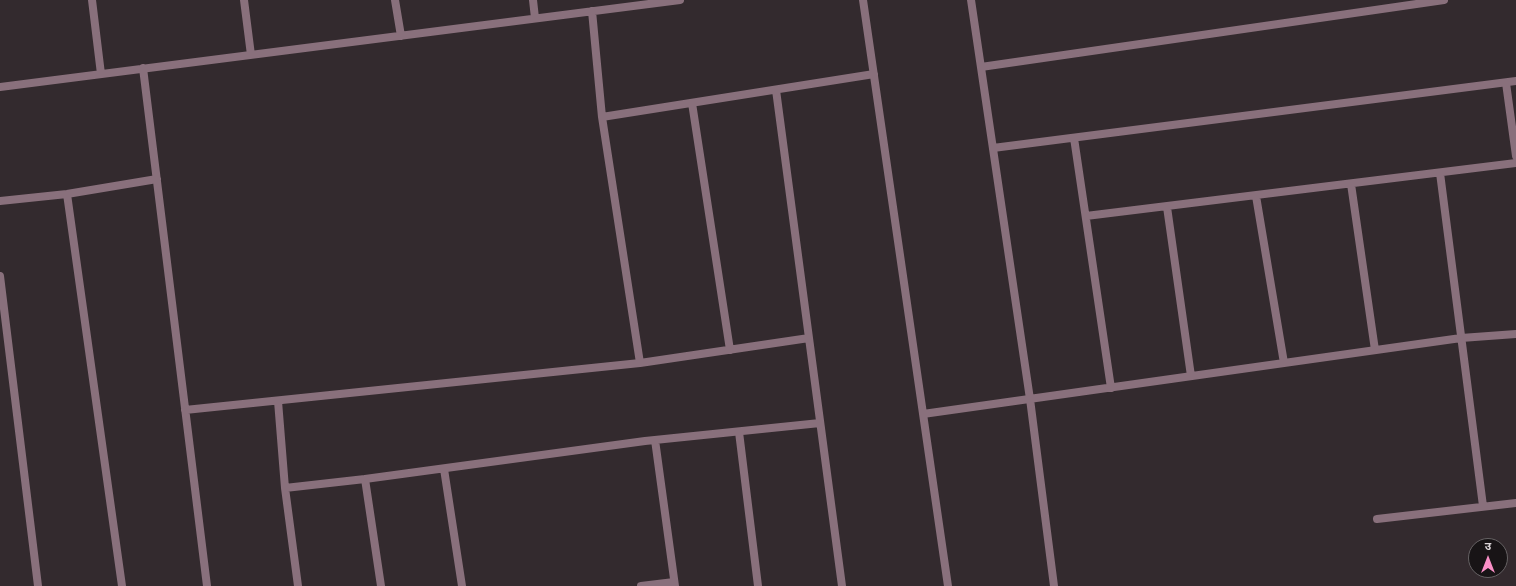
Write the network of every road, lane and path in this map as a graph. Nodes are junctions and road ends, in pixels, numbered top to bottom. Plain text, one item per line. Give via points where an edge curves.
1 (92, 0) edge
2 (244, 0) edge
3 (395, 0) edge
4 (533, 0) edge
5 (680, 0) edge
6 (863, 0) edge
7 (971, 0) edge
8 (1444, 0) edge
9 (592, 11) junction
10 (535, 18) junction
11 (401, 36) junction
12 (251, 54) junction
13 (981, 67) junction
14 (143, 68) junction
15 (101, 74) junction
16 (874, 74) junction
17 (1516, 81) edge
18 (1506, 83) junction
19 (0, 87) edge
20 (776, 90) junction
21 (692, 103) junction
22 (602, 117) junction
23 (1074, 138) junction
24 (993, 148) junction
25 (1516, 156) edge
26 (1516, 163) edge
27 (1440, 173) junction
28 (157, 179) junction
29 (1351, 184) junction
30 (67, 194) junction
31 (1256, 196) junction
32 (0, 201) edge
33 (1167, 207) junction
34 (1086, 216) junction
35 (0, 276) edge
36 (1516, 334) edge
37 (809, 338) junction
38 (1461, 338) junction
39 (730, 350) junction
40 (1375, 350) junction
41 (640, 362) junction
42 (1284, 363) junction
43 (1191, 376) junction
44 (1111, 388) junction
45 (1030, 399) junction
46 (278, 401) junction
47 (185, 410) junction
48 (923, 414) junction
49 (820, 423) junction
50 (739, 432) junction
51 (655, 440) junction
52 (444, 469) junction
53 (365, 480) junction
54 (285, 488) junction
55 (1516, 503) edge
56 (1483, 506) junction
57 (1377, 519) dead end
58 (674, 584) edge
59 (38, 586) edge
60 (122, 586) edge
61 (207, 586) edge
62 (298, 586) edge
63 (381, 586) edge
64 (462, 586) edge
65 (640, 586) edge
66 (758, 586) edge
67 (842, 586) edge
68 (948, 586) edge
69 (1054, 586) edge

1 - 15 street
2 - 12 street
3 - 11 street
4 - 10 street
5 - 9 street
6 - 16 street
7 - 13 street
8 - 13 street
9 - 10 street
9 - 22 street
10 - 11 street
11 - 12 street
12 - 14 street
13 - 24 street
14 - 15 street
14 - 28 street
15 - 19 street
16 - 20 street
16 - 48 street
17 - 18 street
18 - 23 street
18 - 25 street
20 - 21 street
20 - 37 street
21 - 22 street
21 - 39 street
22 - 41 street
23 - 24 street
23 - 34 street
24 - 45 street
26 - 27 street
27 - 29 street
27 - 38 street
28 - 30 street
28 - 47 street
29 - 31 street
29 - 40 street
30 - 32 street
30 - 60 street
31 - 33 street
31 - 42 street
33 - 34 street
33 - 43 street
34 - 44 street
35 - 59 street
36 - 38 street
37 - 39 street
37 - 49 street
38 - 40 street
38 - 56 street
39 - 41 street
40 - 42 street
41 - 46 street
42 - 43 street
43 - 44 street
44 - 45 street
45 - 48 street
45 - 69 street
46 - 47 street
46 - 54 street
47 - 61 street
48 - 68 street
49 - 50 street
49 - 67 street
50 - 51 street
50 - 66 street
51 - 52 street
51 - 58 street
52 - 53 street
52 - 64 street
53 - 54 street
53 - 63 street
54 - 62 street
55 - 56 street
56 - 57 street
58 - 65 street

